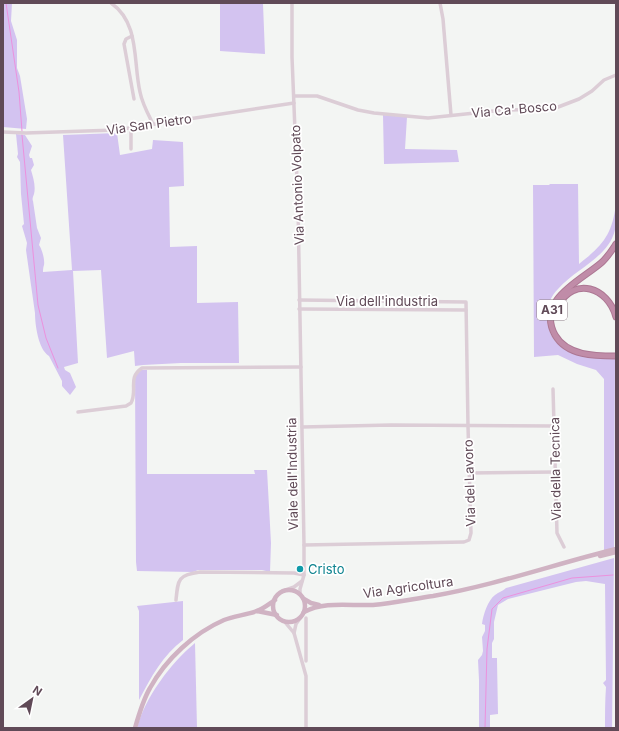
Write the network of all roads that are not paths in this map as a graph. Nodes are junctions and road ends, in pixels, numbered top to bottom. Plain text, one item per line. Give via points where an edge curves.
1 (111, 3) edge
2 (292, 3) edge
3 (440, 3) edge
4 (132, 36) junction
5 (616, 75) edge
6 (294, 96) junction
7 (134, 99) dead end
8 (294, 103) junction
9 (451, 115) junction
10 (152, 124) junction
11 (131, 128) junction
12 (3, 132) edge
13 (131, 148) dead end
14 (616, 244) edge
15 (299, 300) junction
16 (456, 301) junction
17 (299, 309) junction
18 (457, 310) junction
19 (466, 310) junction
20 (616, 317) edge
21 (616, 353) edge
22 (616, 356) edge
23 (301, 366) junction
24 (553, 390) dead end
25 (78, 412) dead end
26 (468, 426) junction
27 (554, 426) junction
28 (302, 427) junction
29 (554, 472) junction
30 (469, 473) junction
31 (304, 544) junction
32 (564, 547) dead end
33 (616, 549) edge
34 (616, 552) edge
35 (607, 553) junction
36 (304, 575) junction
37 (303, 580) junction
38 (283, 591) junction
39 (300, 594) junction
40 (304, 599) junction
41 (176, 600) dead end
42 (275, 600) junction
43 (321, 606) junction
44 (257, 611) junction
45 (304, 612) junction
46 (277, 615) junction
47 (303, 617) junction
48 (284, 621) junction
49 (294, 633) junction
50 (306, 642) junction
51 (297, 643) junction
52 (306, 661) dead end
53 (135, 728) edge
54 (306, 728) edge

1 - 4 street via 125,16
2 - 6 street, Via Antonio Volpato
3 - 9 street
4 - 7 street via 126,39 124,44
4 - 10 street via 140,92
5 - 9 street, Via Ca' Bosco via 604,80 592,92 553,109
6 - 8 street, Via Antonio Volpato
6 - 9 street, Via Ca' Bosco via 317,96 374,113 428,118
8 - 10 street, Via San Pietro
8 - 15 street, Via Antonio Volpato
10 - 11 street, Via San Pietro
11 - 12 street, Via San Pietro
11 - 13 street
14 - 22 highway, A31 via 602,261 560,295 551,318 552,327 562,344 587,355
15 - 16 street, Via dell'industria
15 - 17 street, Via Antonio Volpato
16 - 18 street
16 - 19 street, Via dell'industria via 466,302
17 - 18 street, Via dell'industria
17 - 23 street, Via Antonio Volpato
18 - 19 street, Via dell'industria
19 - 26 street
20 - 21 highway, A31 via 607,298 598,291 586,288 566,295 554,316 559,334 572,347 586,351
23 - 25 street via 142,368 133,379 131,403 126,406
23 - 28 street, Viale dell'Industria
24 - 27 street, Via della Tecnica
26 - 27 street
26 - 28 street, Via del Lavoro
26 - 30 street, Via del Lavoro
27 - 29 street, Via della Tecnica
28 - 31 street, Viale dell'Industria
29 - 30 street
29 - 32 street, Via della Tecnica via 557,533
30 - 31 street, Via del Lavoro via 469,540
31 - 36 street, Viale dell'Industria
33 - 35 main road
34 - 35 main road
35 - 43 main road, Via Agricoltura via 497,583 434,596 373,604
36 - 37 street, Viale dell'Industria
36 - 41 street via 200,572 180,578
37 - 38 street
37 - 39 street, Viale dell'Industria
38 - 39 main road via 292,590
38 - 42 main road
39 - 40 main road
40 - 43 main road, Via Agricoltura
40 - 45 main road
42 - 44 main road
42 - 46 main road via 274,608
43 - 45 main road, Via Agricoltura via 312,607
44 - 46 main road
44 - 53 main road via 224,620 186,645 161,671 150,688
45 - 47 main road
46 - 48 main road
47 - 48 main road
47 - 49 street via 296,624
47 - 50 street
48 - 49 street
49 - 51 street
50 - 51 street
50 - 52 street
51 - 54 street via 306,676

